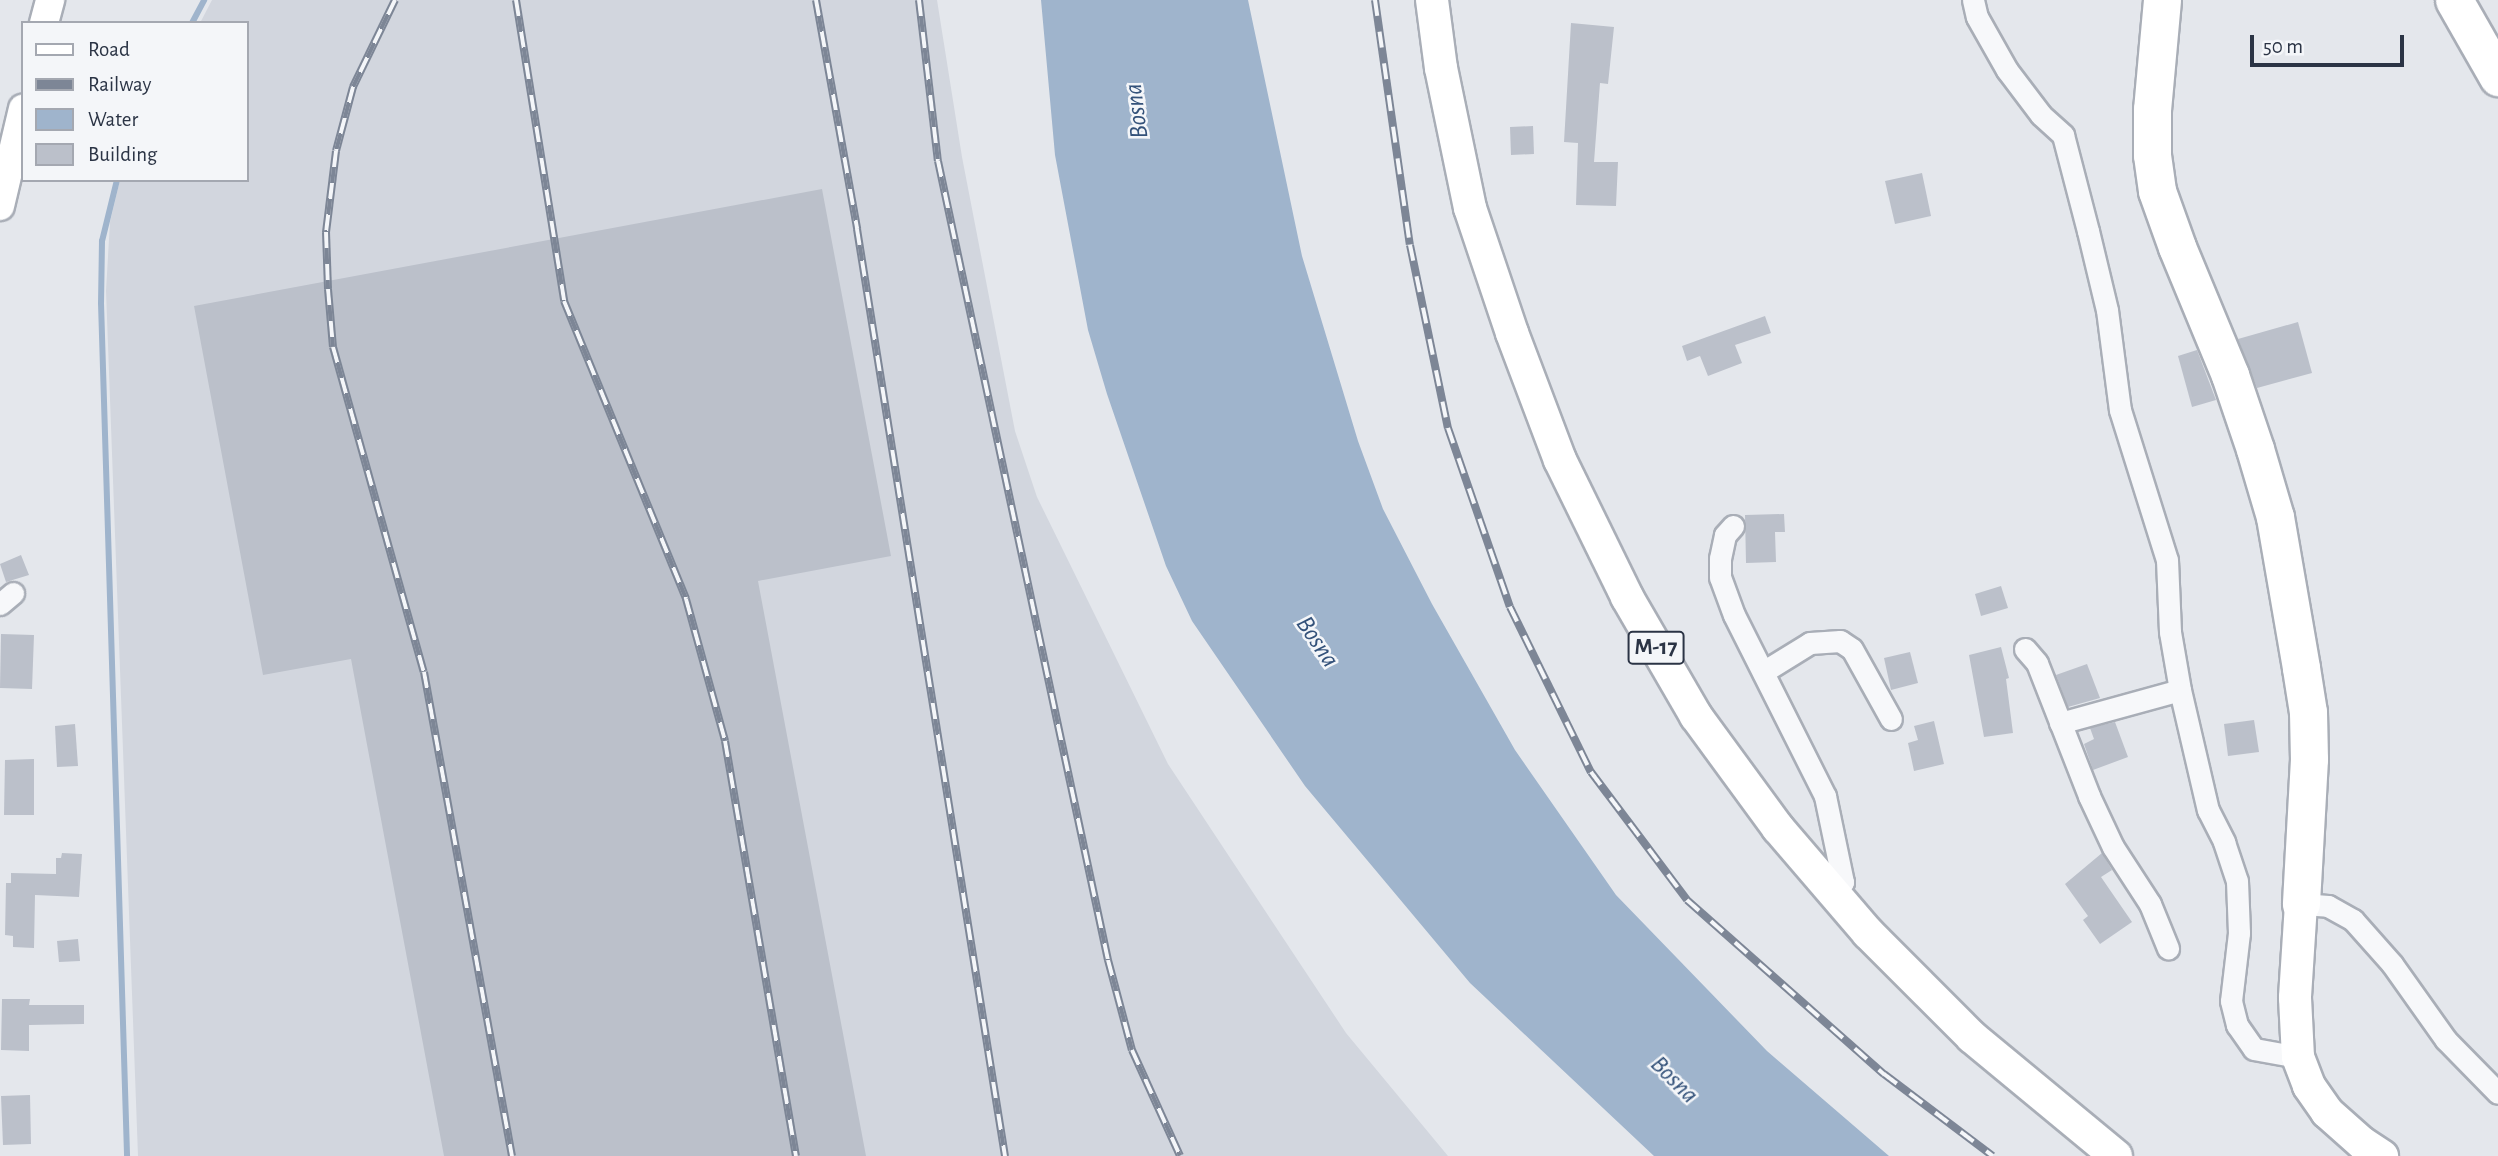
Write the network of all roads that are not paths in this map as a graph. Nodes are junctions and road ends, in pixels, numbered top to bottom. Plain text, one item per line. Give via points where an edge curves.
1 (50, 0) edge
2 (1433, 0) edge
3 (1973, 0) edge
4 (2162, 0) edge
5 (2454, 0) edge
6 (45, 21) edge
7 (2498, 77) edge
8 (21, 117) edge
9 (0, 206) edge
10 (1733, 526) dead end
11 (2025, 649) dead end
12 (1763, 672) junction
13 (2180, 690) junction
14 (1891, 719) dead end
15 (2060, 723) junction
16 (1832, 891) junction
17 (2301, 904) junction
18 (2168, 948) dead end
19 (2298, 1057) junction
20 (2498, 1093) edge
21 (2116, 1156) edge
22 (2382, 1156) edge

1 - 6 main road
2 - 16 main road, M-17 via 1441,68 1470,208 1560,460 1627,597 1696,716 1778,828
3 - 13 street via 2007,70 2041,115 2063,135 2107,310 2120,410 2167,560 2170,632
4 - 17 highway via 2152,109 2151,155 2157,191 2230,375 2262,472 2282,552 2308,712
5 - 7 highway
8 - 9 main road
10 - 12 street via 1725,536 1720,576
11 - 15 street via 2037,663
12 - 14 street via 1810,643 1840,641 1852,649
12 - 16 street via 1825,796 1843,882
13 - 15 street
13 - 19 street via 2208,810 2237,881 2239,933 2231,1001 2237,1025 2254,1049
15 - 18 street via 2113,847 2150,904
16 - 21 main road, M-17 via 1972,1037
17 - 19 main road via 2295,998
17 - 20 street via 2328,906 2353,920 2392,964 2445,1040
19 - 22 main road via 2309,1086 2327,1112

